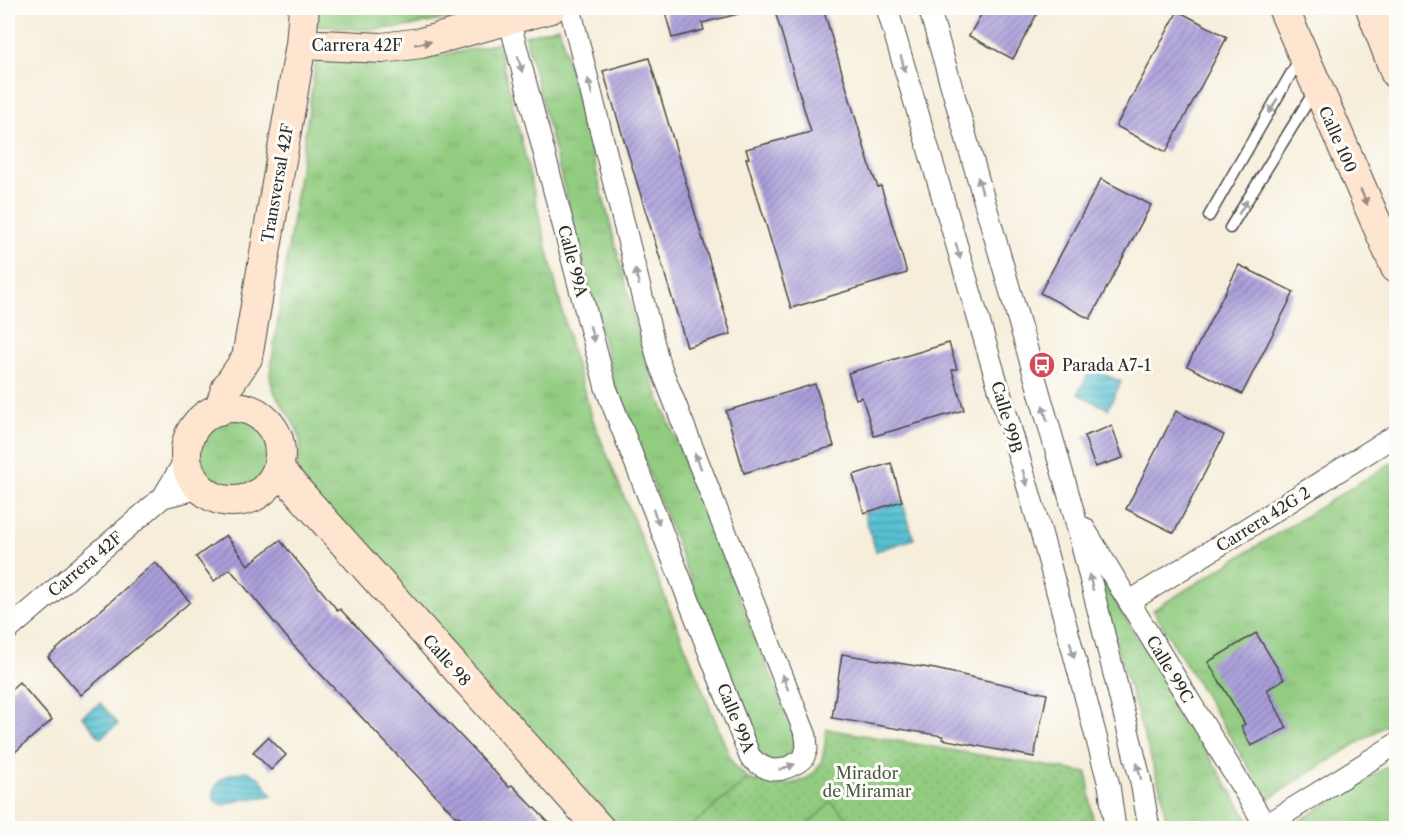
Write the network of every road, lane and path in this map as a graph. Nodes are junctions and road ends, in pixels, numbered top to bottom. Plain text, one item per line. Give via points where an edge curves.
1 (304, 8) edge
2 (551, 8) edge
3 (570, 8) edge
4 (887, 8) edge
5 (929, 8) edge
6 (1283, 8) edge
7 (1371, 8) edge
8 (507, 14) edge
9 (302, 44) junction
10 (1302, 55) junction
11 (1396, 74) edge
12 (1316, 88) junction
13 (1209, 216) dead end
14 (1230, 228) dead end
15 (1396, 268) edge
16 (246, 358) junction
17 (219, 410) junction
18 (258, 415) junction
19 (1396, 435) edge
20 (186, 457) junction
21 (279, 483) junction
22 (201, 488) junction
23 (163, 497) junction
24 (1073, 510) junction
25 (1129, 602) junction
26 (8, 630) edge
27 (1396, 744) edge
28 (1266, 827) edge
29 (600, 828) edge
30 (1115, 828) edge
31 (1149, 828) edge

1 - 9 street, Transversal 42F
2 - 8 street, Carrera 42F
8 -> 3 street, Calle 99A via 606,388 750,757 762,768 780,771 803,759 806,736 657,360
4 -> 30 street, Calle 99B via 1041,532 1108,784
24 -> 5 street
6 - 10 street, Calle 100
7 - 11 street
9 -> 8 street, Carrera 42F via 381,48 411,45
9 - 16 street, Transversal 42F
10 - 12 street, Calle 100
10 -> 13 lane
14 -> 12 lane
12 -> 15 street, Calle 100
16 - 17 street, Transversal 42F via 227,387
16 - 18 street, Transversal 42F
17 - 18 street via 240,408
17 - 20 street via 192,432
18 - 21 street via 276,437
19 - 25 street, Carrera 42G 2
20 - 22 street
20 - 23 street, Carrera 42F
21 - 22 street via 235,501 217,498
21 - 29 street, Calle 98
22 - 23 street, Carrera 42F
23 - 26 street, Carrera 42F
24 - 25 street, Calle 99C
31 -> 24 street
25 - 28 street, Calle 99C
27 - 28 street

